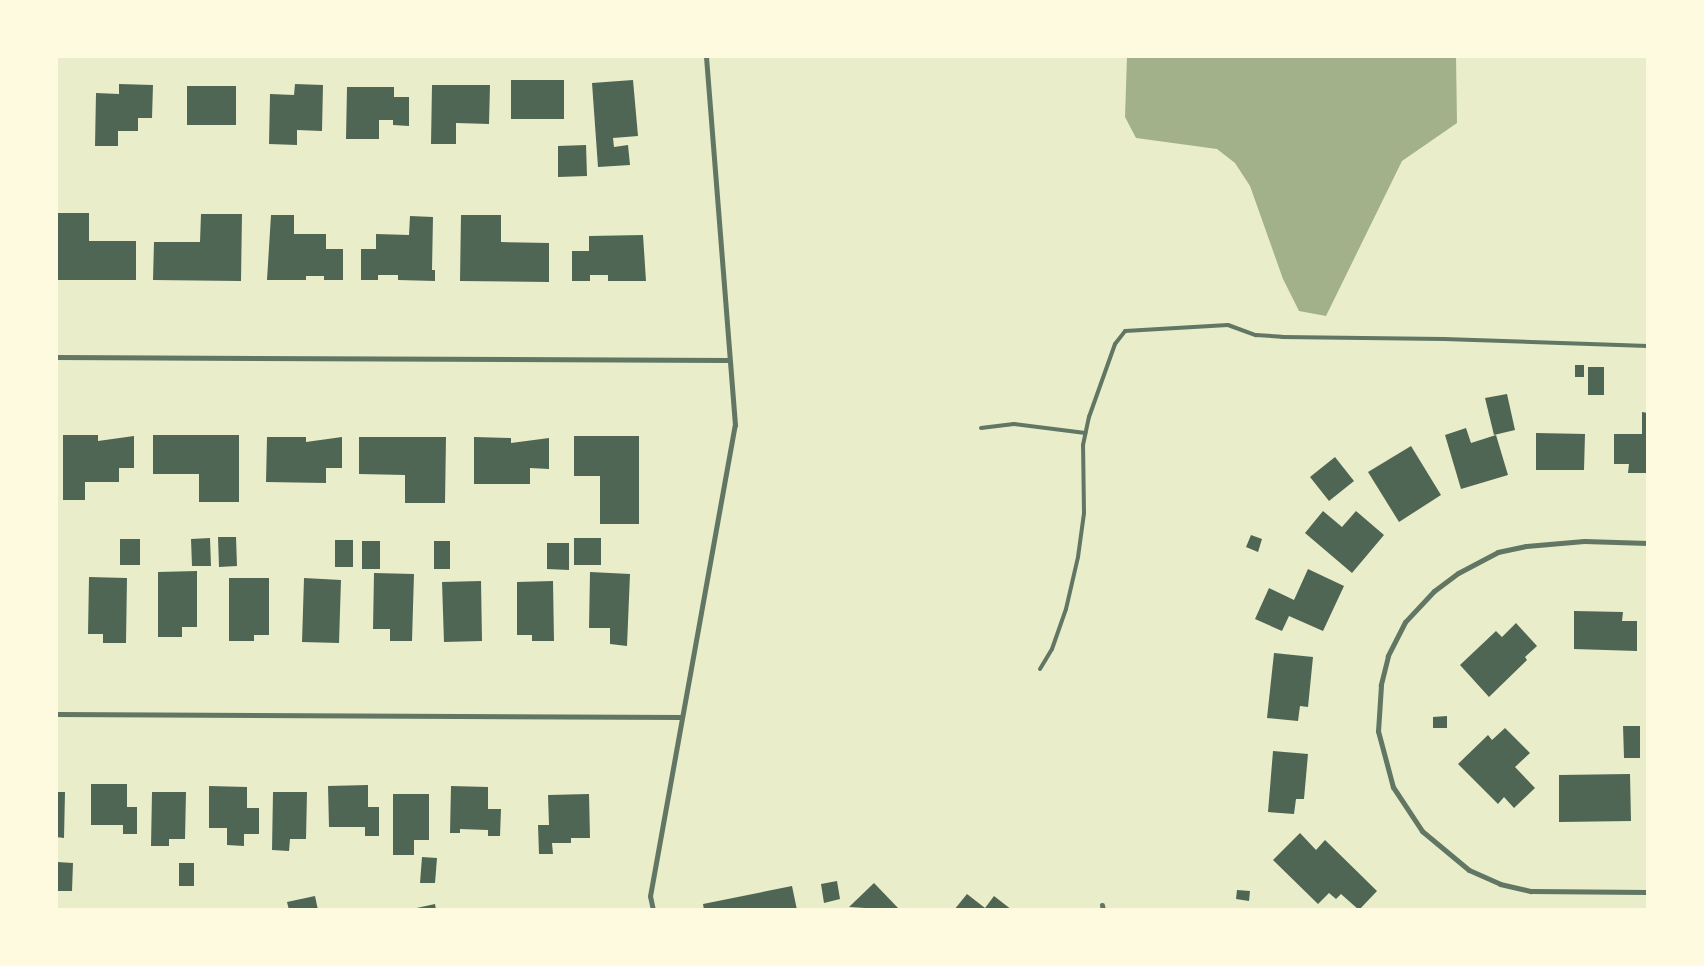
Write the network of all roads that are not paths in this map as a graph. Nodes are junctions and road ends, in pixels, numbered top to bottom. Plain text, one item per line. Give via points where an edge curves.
1 (706, 56) edge
2 (1648, 346) edge
3 (56, 357) edge
4 (728, 360) junction
5 (981, 428) dead end
6 (1086, 433) junction
7 (1648, 543) edge
8 (1040, 670) dead end
9 (56, 714) edge
10 (682, 717) junction
11 (1648, 892) edge
12 (653, 910) edge

1 - 4 street
2 - 6 lane via 1444,338 1282,338 1256,335 1228,325 1125,331 1115,344
3 - 4 street
4 - 10 street via 735,425
5 - 6 lane via 1014,424
6 - 8 lane via 1083,445 1084,513 1078,557 1066,609 1052,649
7 - 11 street via 1584,542 1526,546 1498,552 1458,573 1434,591 1405,622 1388,656 1381,685 1378,731 1393,786 1422,831 1469,870 1500,884 1531,891
9 - 10 street
10 - 12 street via 650,896

